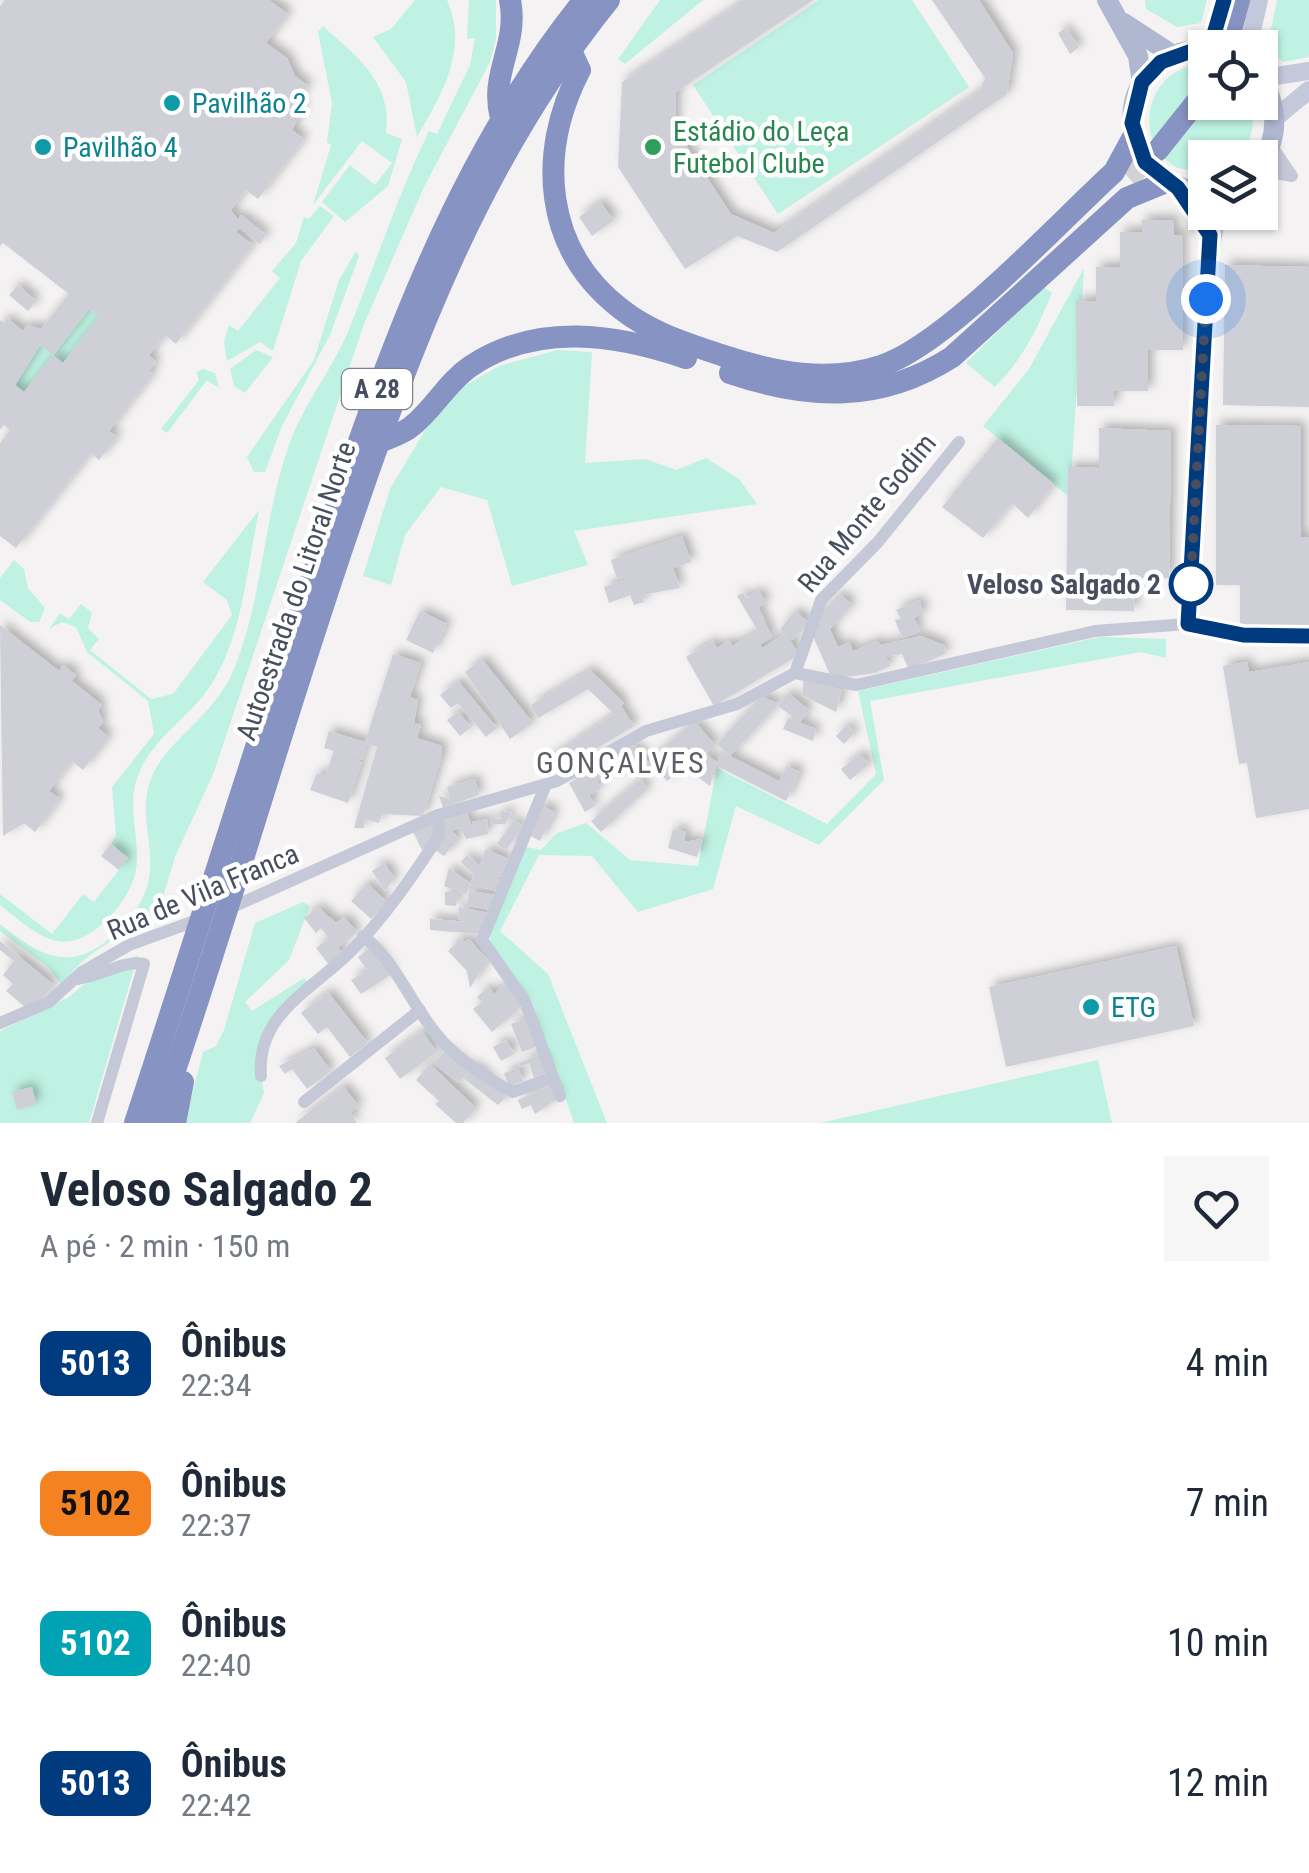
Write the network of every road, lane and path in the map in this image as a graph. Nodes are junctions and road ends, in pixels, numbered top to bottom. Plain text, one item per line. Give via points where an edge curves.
1 (510, 0) edge
2 (584, 0) edge
3 (609, 0) edge
4 (1107, 0) edge
5 (1224, 0) edge
6 (1239, 0) edge
7 (1259, 0) edge
8 (1124, 24) junction
9 (1215, 30) edge
10 (1239, 30) edge
11 (1244, 30) edge
12 (571, 51) junction
13 (1188, 52) edge
14 (1173, 55) junction
15 (1309, 71) edge
16 (1278, 75) edge
17 (1142, 82) junction
18 (1309, 90) edge
19 (1188, 112) edge
20 (1278, 116) edge
21 (501, 118) junction
22 (1133, 137) junction
23 (1158, 150) tunnel mouth
24 (1278, 156) edge
25 (1278, 172) edge
26 (1292, 176) junction
27 (1128, 177) tunnel mouth
28 (1309, 178) edge
29 (1172, 185) junction
30 (1188, 188) edge
31 (1212, 230) edge
32 (1210, 235) junction
33 (849, 391) junction
34 (960, 442) dead end
35 (378, 444) junction
36 (1188, 624) junction
37 (1309, 636) edge
38 (795, 673) junction
39 (546, 784) junction
40 (438, 815) junction
41 (364, 936) junction
42 (76, 979) junction
43 (420, 1010) junction
44 (194, 1015) junction
45 (0, 1023) edge
46 (261, 1076) dead end
47 (552, 1077) junction
48 (560, 1096) dead end
49 (304, 1102) dead end
50 (97, 1123) edge
51 (133, 1123) edge
52 (157, 1123) edge
53 (175, 1123) edge

1 - 21 highway via 510,48 494,93
2 - 21 highway, Autoestrada do Litoral Norte / A 28
3 - 12 highway, Autoestrada do Litoral Norte / A 28
4 - 8 main road
5 - 9 street
6 - 10 highway
7 - 11 street
8 - 14 main road
8 - 17 main road
12 - 22 highway via 580,70 556,127 551,184 562,233 585,275 651,328 795,375 883,366 935,336 1114,172
12 - 35 highway, Autoestrada do Litoral Norte / A 28 via 470,218
13 - 14 main road
14 - 17 main road
15 - 16 street
17 - 22 main road via 1132,109
18 - 20 street
19 - 23 highway
21 - 51 highway, Autoestrada do Litoral Norte / A 28 via 446,220 383,370
22 - 29 main road via 1145,162
24 - 26 street
25 - 26 street
26 - 28 street
27 - 33 highway via 926,358
29 - 30 main road
29 - 32 street
29 - 33 highway via 1128,198 952,357 920,378 871,393
31 - 32 street
32 - 36 street
33 - 35 highway via 792,389 666,351 592,335 553,336 471,366 412,427
34 - 38 street, Rua Monte Godim via 821,600
35 - 44 highway, Autoestrada do Litoral Norte / A 28 via 270,762
36 - 37 street via 1243,635
36 - 38 street via 1096,631 856,685
38 - 39 street, Rua de Vila Franca via 736,704 646,731
39 - 40 street, Rua de Vila Franca
39 - 47 street via 482,940 525,1001
40 - 41 street via 439,836
40 - 42 street, Rua de Vila Franca via 268,894 129,945
41 - 43 street via 401,975
41 - 46 street via 276,1019 263,1040
42 - 45 street, Rua de Vila Franca via 49,1002
42 - 50 street via 144,964
43 - 47 street via 450,1048 505,1088 514,1092
43 - 49 street
44 - 52 highway, Autoestrada do Litoral Norte / A 28
44 - 53 highway
47 - 48 street

